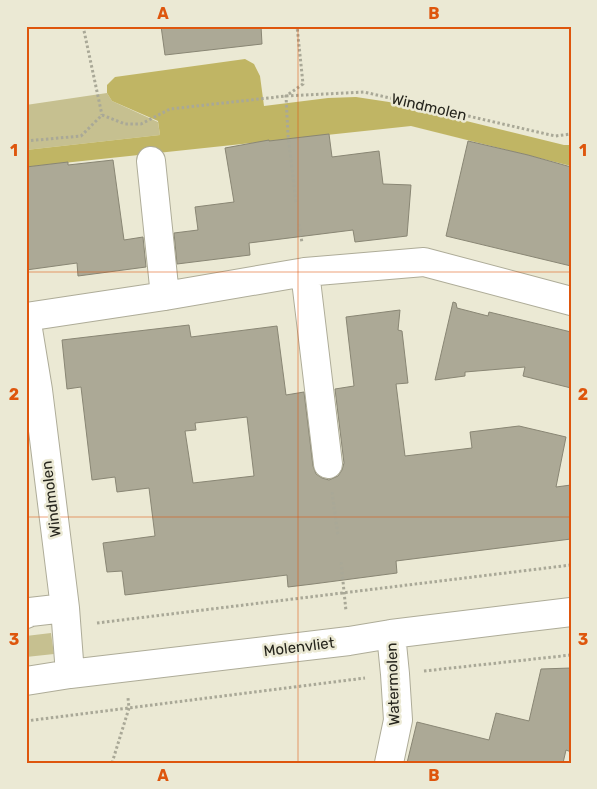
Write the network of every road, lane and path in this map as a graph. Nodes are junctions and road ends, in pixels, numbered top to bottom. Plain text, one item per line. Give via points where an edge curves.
1 (83, 26) edge
2 (297, 26) edge
3 (286, 96) junction
4 (102, 115) junction
5 (571, 134) edge
6 (26, 141) edge
7 (151, 160) dead end
8 (296, 202) dead end
9 (305, 272) junction
10 (165, 296) junction
11 (571, 301) edge
12 (32, 390) edge
13 (328, 464) joint
14 (338, 536) dead end
15 (341, 562) dead end
16 (571, 564) edge
17 (344, 593) junction
18 (571, 612) edge
19 (26, 614) edge
20 (65, 617) junction
21 (391, 634) junction
22 (349, 641) junction
23 (571, 655) edge
24 (124, 668) junction
25 (70, 674) junction
26 (395, 674) junction
27 (26, 681) edge
28 (129, 708) junction
29 (26, 721) edge
30 (112, 763) edge
31 (389, 763) edge

1 - 4 path
2 - 3 path via 302,84
3 - 4 path, Windmolen via 170,109 141,124 125,124
3 - 5 path, Windmolen via 364,92 555,136
3 - 8 path
4 - 6 path via 81,136
7 - 10 street
9 - 10 street, Windmolen
9 - 11 street, Windmolen via 424,262
9 - 13 street
10 - 12 street, Windmolen via 26,317
12 - 20 street, Windmolen
13 - 14 path
15 - 17 path
16 - 17 path
17 - 20 path
17 - 22 path
18 - 21 street, Molenvliet
19 - 20 street
20 - 25 street, Windmolen
21 - 22 street, Molenvliet
21 - 26 street, Watermolen
22 - 24 street, Molenvliet
23 - 26 path
24 - 25 street, Molenvliet
24 - 28 path
25 - 27 street, Molenvliet
26 - 28 path
26 - 31 street, Watermolen via 398,720
28 - 29 path
28 - 30 path

